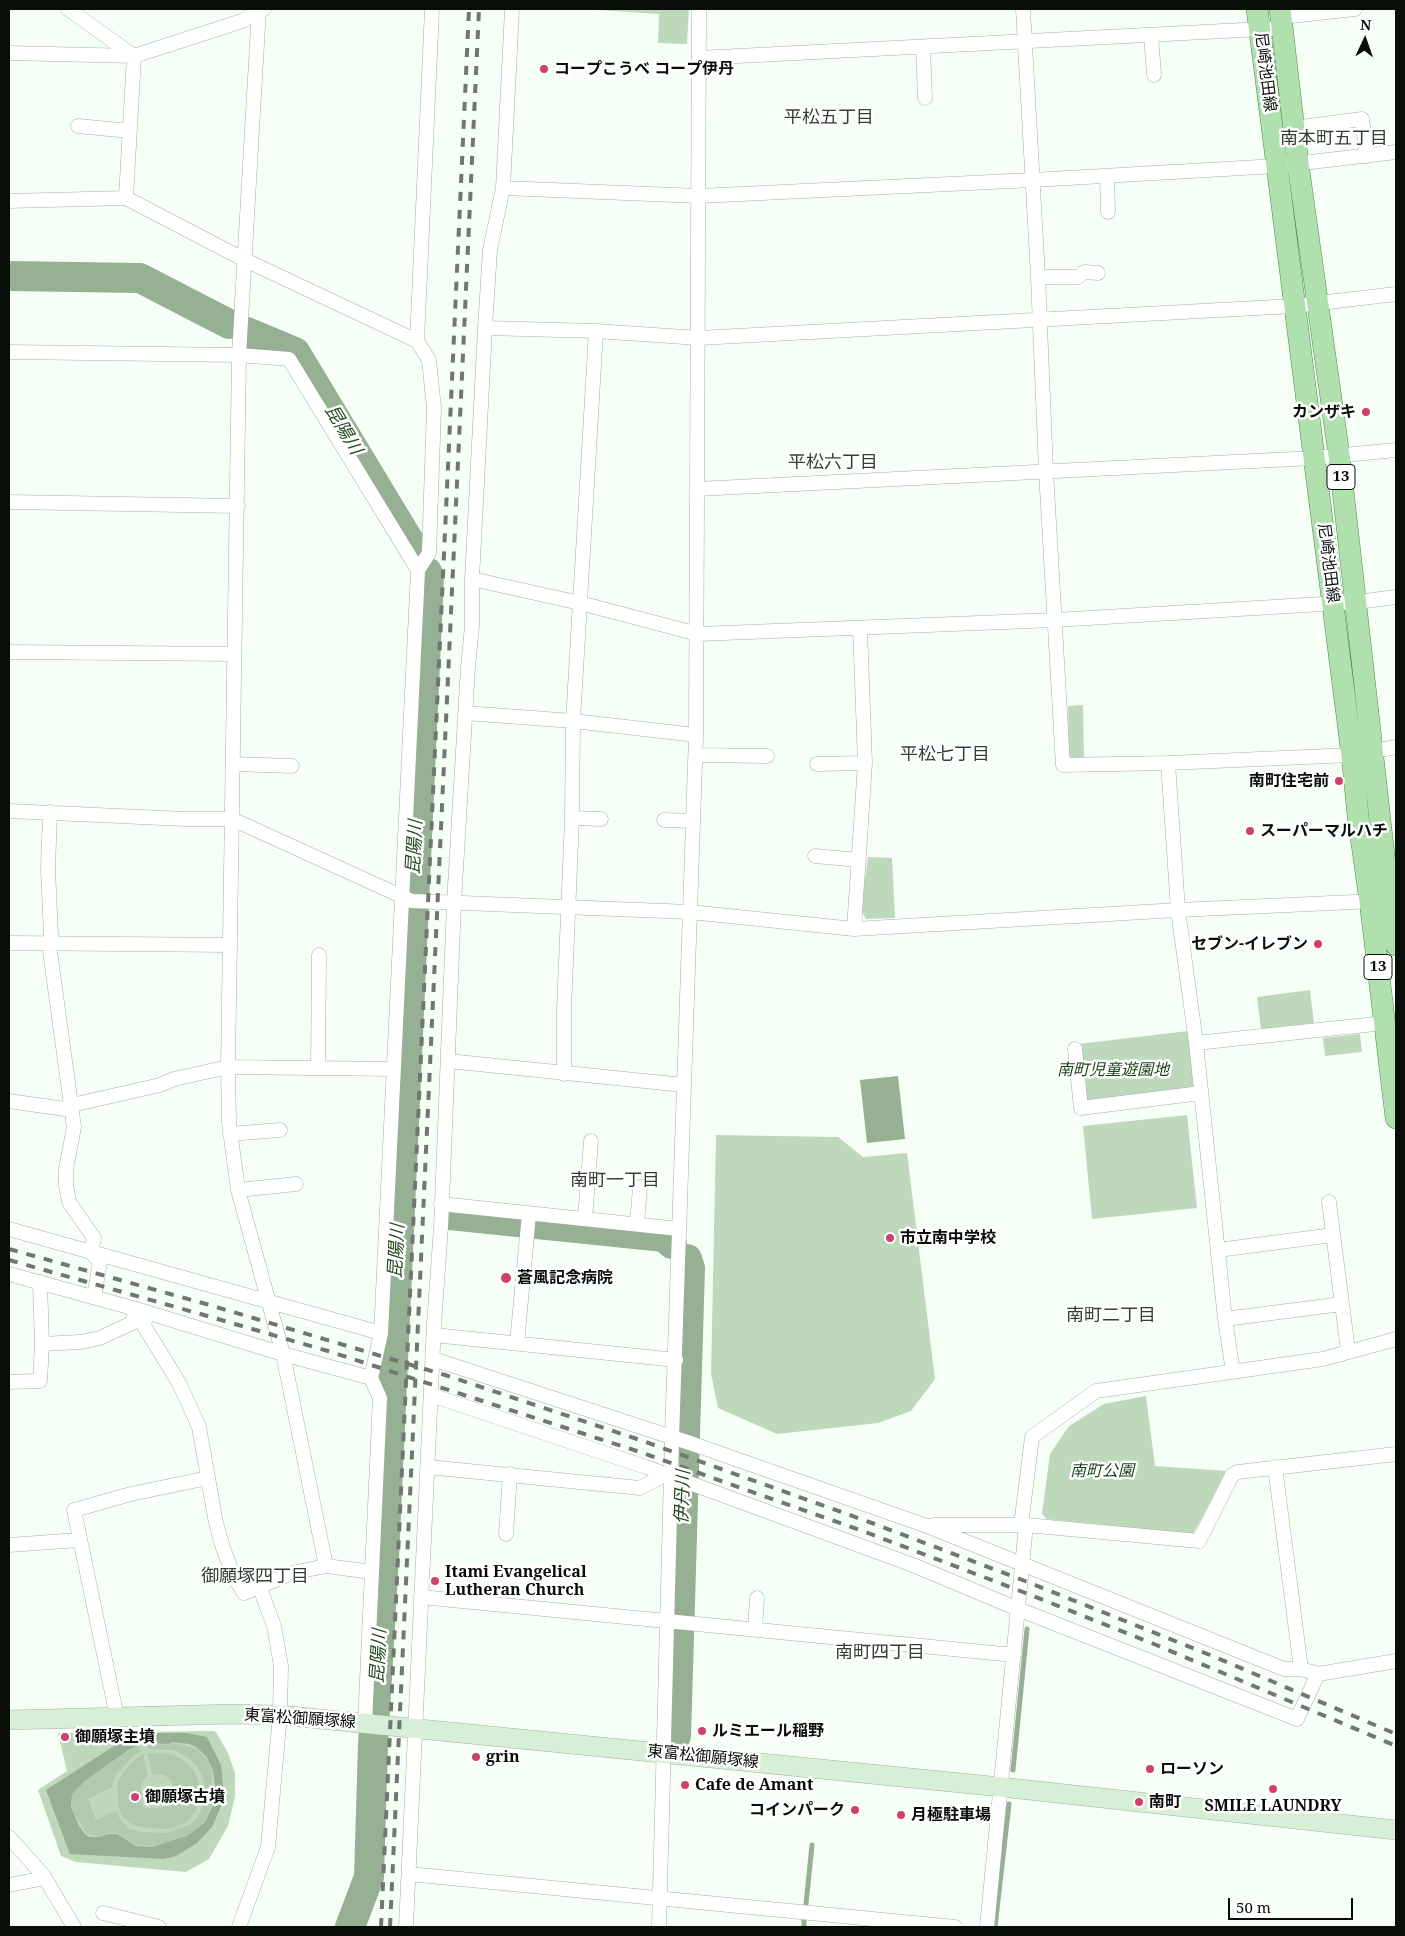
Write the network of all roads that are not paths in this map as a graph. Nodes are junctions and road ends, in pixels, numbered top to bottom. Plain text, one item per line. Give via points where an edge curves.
1 (68, 9) edge
2 (432, 9) edge
3 (512, 9) edge
4 (699, 9) edge
5 (1023, 9) edge
6 (1355, 9) edge
7 (260, 10) edge
8 (1281, 18) edge
9 (1258, 19) edge
10 (1150, 35) junction
11 (1025, 42) junction
12 (923, 47) junction
13 (9, 53) edge
14 (134, 56) junction
15 (699, 58) junction
16 (1154, 75) dead end
17 (925, 98) dead end
18 (78, 126) dead end
19 (1294, 128) junction
20 (130, 131) junction
21 (1396, 152) edge
22 (1367, 156) junction
23 (1288, 165) junction
24 (1107, 176) junction
25 (1033, 180) junction
26 (503, 188) junction
27 (699, 196) junction
28 (126, 198) junction
29 (9, 201) edge
30 (1108, 212) dead end
31 (243, 259) junction
32 (1098, 273) dead end
33 (1038, 278) junction
34 (1396, 294) edge
35 (1318, 304) junction
36 (1294, 306) junction
37 (1040, 320) junction
38 (485, 328) junction
39 (596, 331) junction
40 (699, 338) junction
41 (417, 341) junction
42 (9, 352) edge
43 (239, 355) junction
44 (1396, 450) edge
45 (1339, 455) junction
46 (1314, 458) junction
47 (1046, 471) junction
48 (698, 489) junction
49 (9, 502) edge
50 (238, 506) junction
51 (418, 570) junction
52 (472, 579) junction
53 (1396, 597) edge
54 (1357, 602) junction
55 (580, 603) junction
56 (1333, 604) junction
57 (1055, 620) junction
58 (860, 628) junction
59 (698, 634) junction
60 (9, 652) edge
61 (234, 654) junction
62 (466, 713) junction
63 (573, 721) junction
64 (696, 735) junction
65 (1396, 748) edge
66 (1373, 750) junction
67 (696, 755) junction
68 (1352, 755) junction
69 (767, 756) dead end
70 (865, 763) junction
71 (1168, 763) junction
72 (233, 764) junction
73 (817, 764) dead end
74 (292, 766) dead end
75 (9, 811) edge
76 (50, 812) junction
77 (572, 818) junction
78 (232, 819) junction
79 (601, 819) dead end
80 (664, 820) dead end
81 (693, 821) junction
82 (815, 856) dead end
83 (859, 860) junction
84 (402, 898) junction
85 (1380, 901) junction
86 (454, 903) junction
87 (568, 906) junction
88 (1178, 910) junction
89 (690, 912) junction
90 (854, 929) junction
91 (9, 943) edge
92 (49, 944) junction
93 (230, 945) junction
94 (1396, 945) edge
95 (318, 955) dead end
96 (1385, 1023) junction
97 (1196, 1043) junction
98 (1074, 1049) dead end
99 (448, 1061) junction
100 (228, 1067) junction
101 (318, 1068) junction
102 (394, 1069) junction
103 (564, 1074) junction
104 (684, 1085) junction
105 (1201, 1093) junction
106 (9, 1101) edge
107 (72, 1108) junction
108 (1396, 1118) edge
109 (280, 1130) dead end
110 (230, 1134) junction
111 (591, 1141) dead end
112 (296, 1184) dead end
113 (640, 1186) dead end
114 (238, 1190) junction
115 (1330, 1202) dead end
116 (441, 1204) junction
117 (529, 1214) junction
118 (585, 1219) junction
119 (637, 1224) junction
120 (679, 1229) junction
121 (9, 1230) edge
122 (1333, 1235) junction
123 (1218, 1250) junction
124 (91, 1252) junction
125 (9, 1274) edge
126 (40, 1282) junction
127 (94, 1297) junction
128 (268, 1300) junction
129 (1342, 1304) junction
130 (142, 1310) junction
131 (1225, 1319) junction
132 (381, 1333) junction
133 (434, 1336) junction
134 (1396, 1339) edge
135 (517, 1343) junction
136 (42, 1344) junction
137 (1348, 1351) junction
138 (283, 1354) junction
139 (433, 1359) junction
140 (676, 1360) junction
141 (1233, 1372) junction
142 (371, 1378) junction
143 (9, 1382) edge
144 (431, 1395) junction
145 (680, 1440) junction
146 (1396, 1454) edge
147 (428, 1467) junction
148 (1275, 1467) junction
149 (510, 1474) junction
150 (208, 1478) junction
151 (676, 1478) junction
152 (1024, 1525) junction
153 (927, 1526) junction
154 (506, 1534) dead end
155 (80, 1540) junction
156 (9, 1545) edge
157 (1022, 1563) junction
158 (326, 1566) junction
159 (372, 1572) junction
160 (260, 1588) junction
161 (421, 1598) junction
162 (757, 1598) dead end
163 (1018, 1609) junction
164 (675, 1623) junction
165 (755, 1629) junction
166 (1014, 1655) junction
167 (1396, 1661) edge
168 (1301, 1669) junction
169 (1318, 1674) junction
170 (280, 1715) junction
171 (116, 1717) junction
172 (9, 1720) edge
173 (371, 1723) junction
174 (414, 1728) junction
175 (664, 1753) junction
176 (1001, 1787) junction
177 (1396, 1830) edge
178 (9, 1837) edge
179 (408, 1874) junction
180 (45, 1878) junction
181 (9, 1884) edge
182 (660, 1897) junction
183 (103, 1913) dead end
184 (74, 1927) edge
185 (159, 1927) edge
186 (239, 1927) edge
187 (406, 1927) edge
188 (659, 1927) edge
189 (955, 1927) edge
190 (988, 1927) edge

1 - 14 street
2 - 41 street
3 - 26 street
4 - 15 street
5 - 11 street
6 - 8 street
7 - 14 street via 242,20
7 - 31 street
8 - 9 street
8 - 19 main road, 尼崎池田線 / 13
9 - 10 street
9 - 23 main road, 尼崎池田線 / 13
10 - 11 street
10 - 16 street
11 - 12 street
11 - 25 street
12 - 15 street
12 - 17 street
13 - 14 street
14 - 20 street
15 - 27 street
18 - 20 street
19 - 22 street via 1362,120
19 - 23 main road, 尼崎池田線 / 13
20 - 28 street
21 - 22 street
22 - 23 street
23 - 24 street
23 - 35 main road, 尼崎池田線 / 13
23 - 36 main road, 尼崎池田線 / 13
24 - 25 street
24 - 30 street
25 - 27 street
25 - 33 street
26 - 27 street
26 - 38 street via 490,250
27 - 40 street
28 - 29 street
28 - 31 street
31 - 41 street
31 - 43 street
32 - 33 street
33 - 37 street
34 - 35 street
35 - 36 street
35 - 45 main road, 尼崎池田線 / 13
36 - 37 street
36 - 46 main road, 尼崎池田線 / 13
37 - 40 street
37 - 47 street
38 - 39 street
38 - 52 street
39 - 40 street
39 - 55 street
40 - 48 street
41 - 51 street via 429,360 434,408 429,553
42 - 43 street
43 - 50 street
43 - 51 street via 289,359
44 - 45 street
45 - 46 street
45 - 54 main road, 尼崎池田線 / 13
46 - 47 street
46 - 56 main road, 尼崎池田線 / 13
47 - 48 street
47 - 57 street
48 - 59 street
49 - 50 street
50 - 61 street
51 - 84 street
52 - 55 street
52 - 62 street
53 - 54 street
54 - 56 street
54 - 66 main road, 尼崎池田線 / 13
55 - 59 street
55 - 63 street
56 - 57 street
56 - 68 main road, 尼崎池田線 / 13
57 - 58 street
57 - 71 street via 1063,765
58 - 59 street
58 - 70 street
59 - 64 street
60 - 61 street
61 - 72 street
62 - 63 street
62 - 86 street
63 - 64 street
63 - 77 street
64 - 67 street
65 - 66 street
66 - 68 street
66 - 85 main road, 尼崎池田線 / 13
67 - 69 street
67 - 81 street
68 - 71 street
68 - 85 main road, 尼崎池田線 / 13 via 1358,816
70 - 73 street
70 - 83 street
71 - 88 street
72 - 74 street
72 - 78 street
75 - 76 street
76 - 78 street
76 - 92 street
77 - 79 street
77 - 87 street
78 - 84 street
78 - 93 street
80 - 81 street
81 - 89 street
82 - 83 street
83 - 90 street
84 - 86 street
84 - 102 street
85 - 88 street
85 - 94 main road, 尼崎池田線 / 13
85 - 96 main road, 尼崎池田線 / 13
86 - 87 street
86 - 99 street
87 - 89 street
87 - 103 street
88 - 90 street
88 - 97 street
89 - 90 street
89 - 104 street
91 - 92 street
92 - 93 street
92 - 107 street
93 - 100 street
95 - 101 street
96 - 97 street
96 - 108 main road, 尼崎池田線 / 13
97 - 105 street
98 - 105 street via 1082,1108
99 - 103 street
99 - 116 street
100 - 101 street
100 - 107 street
100 - 110 street
101 - 102 street
102 - 132 street
103 - 104 street
104 - 120 street
105 - 123 street
106 - 107 street
107 - 124 street via 74,1127 66,1185 69,1202 94,1238
109 - 110 street
110 - 114 street
111 - 118 street
112 - 114 street
113 - 119 street
114 - 128 street
115 - 122 street
116 - 117 street
116 - 133 street
117 - 118 street
117 - 135 street
118 - 119 street
119 - 120 street
120 - 140 street
121 - 124 street
122 - 123 street
122 - 129 street
123 - 131 street
124 - 127 street via 100,1262
124 - 128 street
125 - 126 street
126 - 127 street
126 - 136 street
127 - 130 street
128 - 132 street
128 - 138 street
129 - 131 street
129 - 137 street
130 - 136 street via 132,1323 100,1338
130 - 138 street
130 - 150 street via 144,1326 179,1383 199,1427
131 - 141 street
132 - 142 street
133 - 135 street
133 - 139 street
134 - 137 street
135 - 140 street
136 - 143 street via 40,1381
137 - 141 street
138 - 142 street
138 - 158 street
139 - 144 street
139 - 145 street
140 - 145 street
141 - 152 street via 1096,1391 1032,1437
142 - 159 street via 380,1398
144 - 147 street
144 - 151 street
145 - 151 street
145 - 153 street
146 - 148 street
147 - 149 street
147 - 161 street
148 - 152 street via 1232,1475 1199,1541
148 - 168 street
149 - 151 street via 640,1488
149 - 154 street
150 - 155 street via 130,1494 74,1510
150 - 160 street via 223,1548 236,1579 244,1593
151 - 163 street via 913,1565
151 - 164 street
152 - 153 street
152 - 157 street
153 - 157 street
155 - 156 street
155 - 171 street
157 - 163 street
157 - 168 street via 1284,1669
158 - 159 street
158 - 160 street via 292,1573
159 - 173 street
160 - 170 street via 274,1626 281,1666
161 - 164 street
161 - 174 street
162 - 165 street
163 - 166 street
163 - 169 street via 1297,1718
164 - 165 street
164 - 175 street
165 - 166 street
166 - 176 street
167 - 169 street
168 - 169 street
170 - 171 main road, 東富松御願塚線
170 - 173 main road, 東富松御願塚線
170 - 186 street via 268,1847
171 - 172 main road, 東富松御願塚線
173 - 174 main road, 東富松御願塚線
174 - 175 main road, 東富松御願塚線
174 - 179 street
175 - 176 main road, 東富松御願塚線
175 - 182 street
176 - 177 main road, 東富松御願塚線
176 - 190 street
178 - 180 street
179 - 182 street
179 - 187 street
180 - 181 street
180 - 184 street
182 - 188 street
182 - 189 street
183 - 185 street

